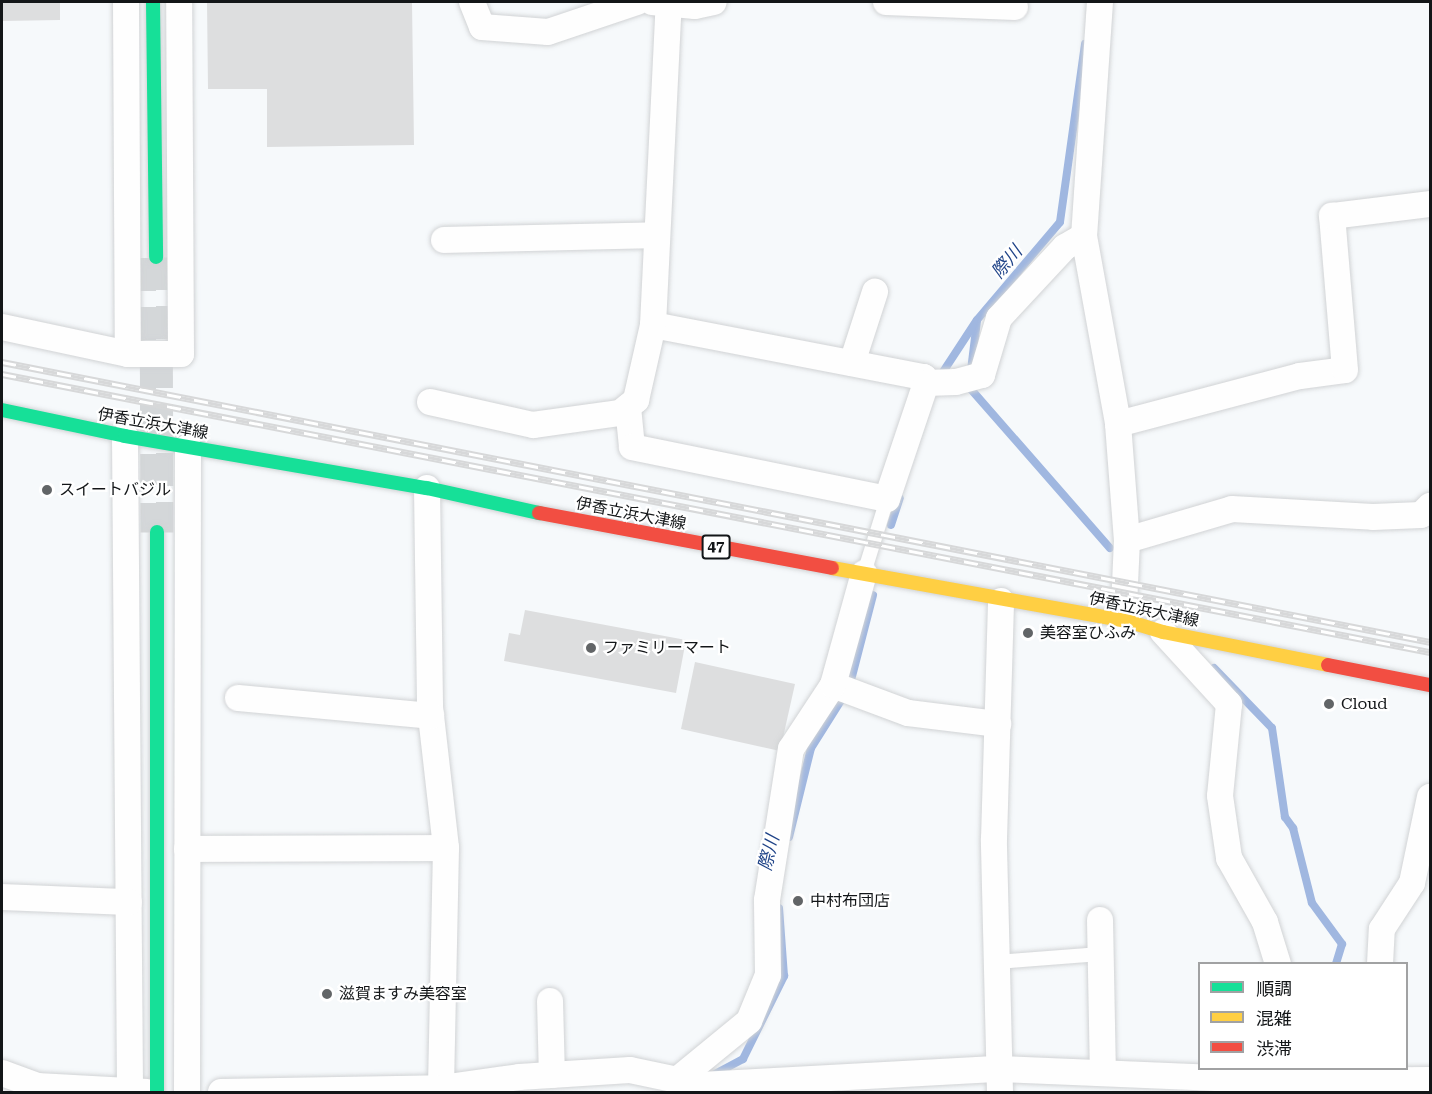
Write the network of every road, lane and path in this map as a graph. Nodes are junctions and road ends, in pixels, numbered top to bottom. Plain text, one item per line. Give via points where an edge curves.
1 (126, 2) edge
2 (153, 2) edge
3 (179, 2) edge
4 (472, 2) edge
5 (637, 2) edge
6 (714, 2) edge
7 (886, 2) edge
8 (1100, 2) edge
9 (662, 3) edge
10 (1015, 7) dead end
11 (1431, 204) edge
12 (657, 235) junction
13 (1084, 236) junction
14 (444, 240) dead end
15 (156, 257) tunnel mouth
16 (875, 292) dead end
17 (653, 325) junction
18 (2, 327) edge
19 (128, 354) junction
20 (852, 363) junction
21 (927, 382) junction
22 (430, 402) dead end
23 (628, 407) junction
24 (2, 410) edge
25 (1118, 424) junction
26 (124, 436) junction
27 (188, 447) junction
28 (427, 488) junction
29 (887, 499) junction
30 (1431, 506) edge
31 (157, 532) tunnel mouth
32 (1127, 540) junction
33 (864, 573) junction
34 (1001, 601) junction
35 (1127, 621) junction
36 (1162, 632) junction
37 (1431, 685) edge
38 (834, 686) junction
39 (238, 698) dead end
40 (431, 716) junction
41 (998, 724) junction
42 (1431, 796) edge
43 (446, 848) junction
44 (188, 849) junction
45 (2, 897) edge
46 (129, 903) junction
47 (1100, 920) dead end
48 (1100, 954) junction
49 (997, 962) junction
50 (1278, 962) edge
51 (1380, 962) edge
52 (550, 1001) dead end
53 (2, 1073) edge
54 (1103, 1073) junction
55 (1381, 1074) edge
56 (552, 1075) junction
57 (1000, 1081) edge
58 (1295, 1081) edge
59 (686, 1082) junction
60 (1429, 1084) edge
61 (796, 1087) edge
62 (441, 1090) edge
63 (140, 1091) edge
64 (157, 1092) edge
65 (187, 1092) edge
66 (221, 1092) edge

1 - 19 street
2 - 15 main road
3 - 19 street via 181,354
4 - 5 street via 482,27 548,32
6 - 9 street
7 - 10 street
8 - 13 street
9 - 12 street
11 - 25 street via 1332,216 1345,370 1299,376
12 - 14 street
12 - 17 street
13 - 21 street via 1065,247 999,318 982,375 955,382
13 - 25 street
16 - 20 street
17 - 20 street
17 - 23 street via 636,400
18 - 19 street
20 - 21 street via 924,377
21 - 29 street
22 - 23 street via 533,425 620,413
23 - 29 street via 632,447
24 - 26 main road, 伊香立浜大津線 / 47
25 - 32 street
26 - 27 main road, 伊香立浜大津線 / 47
26 - 46 street
27 - 28 main road, 伊香立浜大津線 / 47
27 - 44 street
28 - 33 main road, 伊香立浜大津線 / 47 via 588,524
28 - 40 street
29 - 33 lane
30 - 32 street via 1421,515 1373,517 1232,509
31 - 64 main road
32 - 35 street
33 - 34 main road, 伊香立浜大津線 / 47
33 - 38 street
34 - 35 main road, 伊香立浜大津線 / 47
34 - 41 street
35 - 36 main road, 伊香立浜大津線 / 47
36 - 37 main road, 伊香立浜大津線 / 47
36 - 50 street via 1229,704 1220,796 1229,858 1265,922
38 - 41 street via 908,713
38 - 59 street via 791,749 767,900 768,975 749,1021
39 - 40 street
40 - 43 street
41 - 49 street via 994,839
42 - 51 street via 1412,883 1382,929
43 - 44 street
43 - 62 street
44 - 65 street
45 - 46 street
46 - 63 street
47 - 48 street
48 - 49 lane
48 - 54 street
49 - 57 street
52 - 56 street
53 - 63 street via 37,1086
54 - 57 street
54 - 58 street
55 - 58 street
55 - 60 street
56 - 59 street via 630,1070
56 - 62 street
57 - 61 street
59 - 61 street
62 - 66 street

